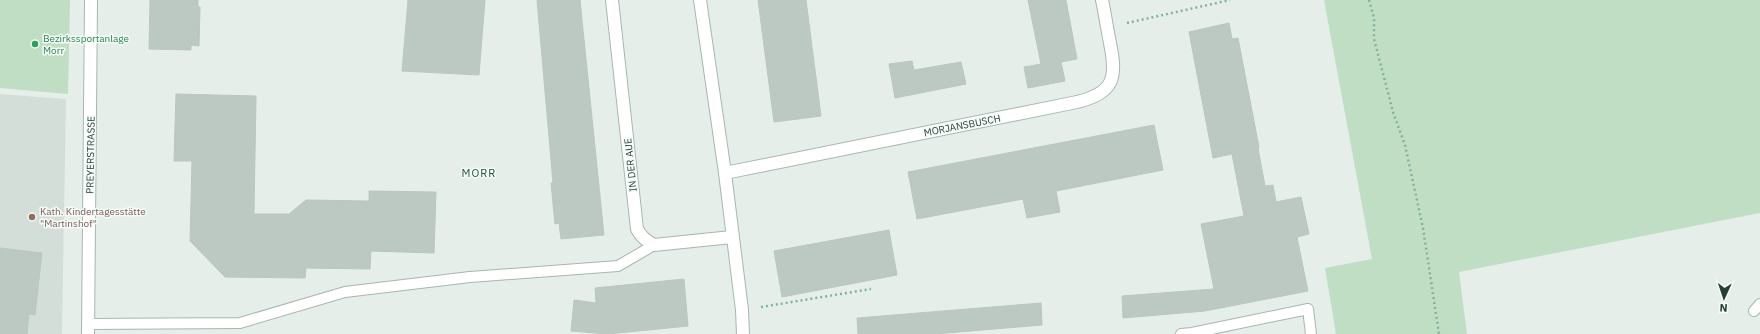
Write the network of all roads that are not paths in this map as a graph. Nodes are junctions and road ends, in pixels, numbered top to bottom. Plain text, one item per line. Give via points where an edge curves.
1 (91, 0) edge
2 (612, 0) edge
3 (700, 0) edge
4 (1102, 0) edge
5 (725, 173) junction
6 (732, 237) junction
7 (654, 245) junction
8 (88, 329) edge
9 (743, 334) edge
10 (1181, 334) edge
11 (1311, 334) edge

1 - 8 street, PREYERSTRASSE
2 - 7 street, IN DER AUE via 638,229 642,237
3 - 5 street
4 - 5 street, MORJANSBUSCH via 1115,65 1114,73 1105,89 1094,97
5 - 6 street
6 - 7 street
6 - 9 street
7 - 8 lane via 618,266 470,277 345,292 240,324
10 - 11 lane via 1308,309

